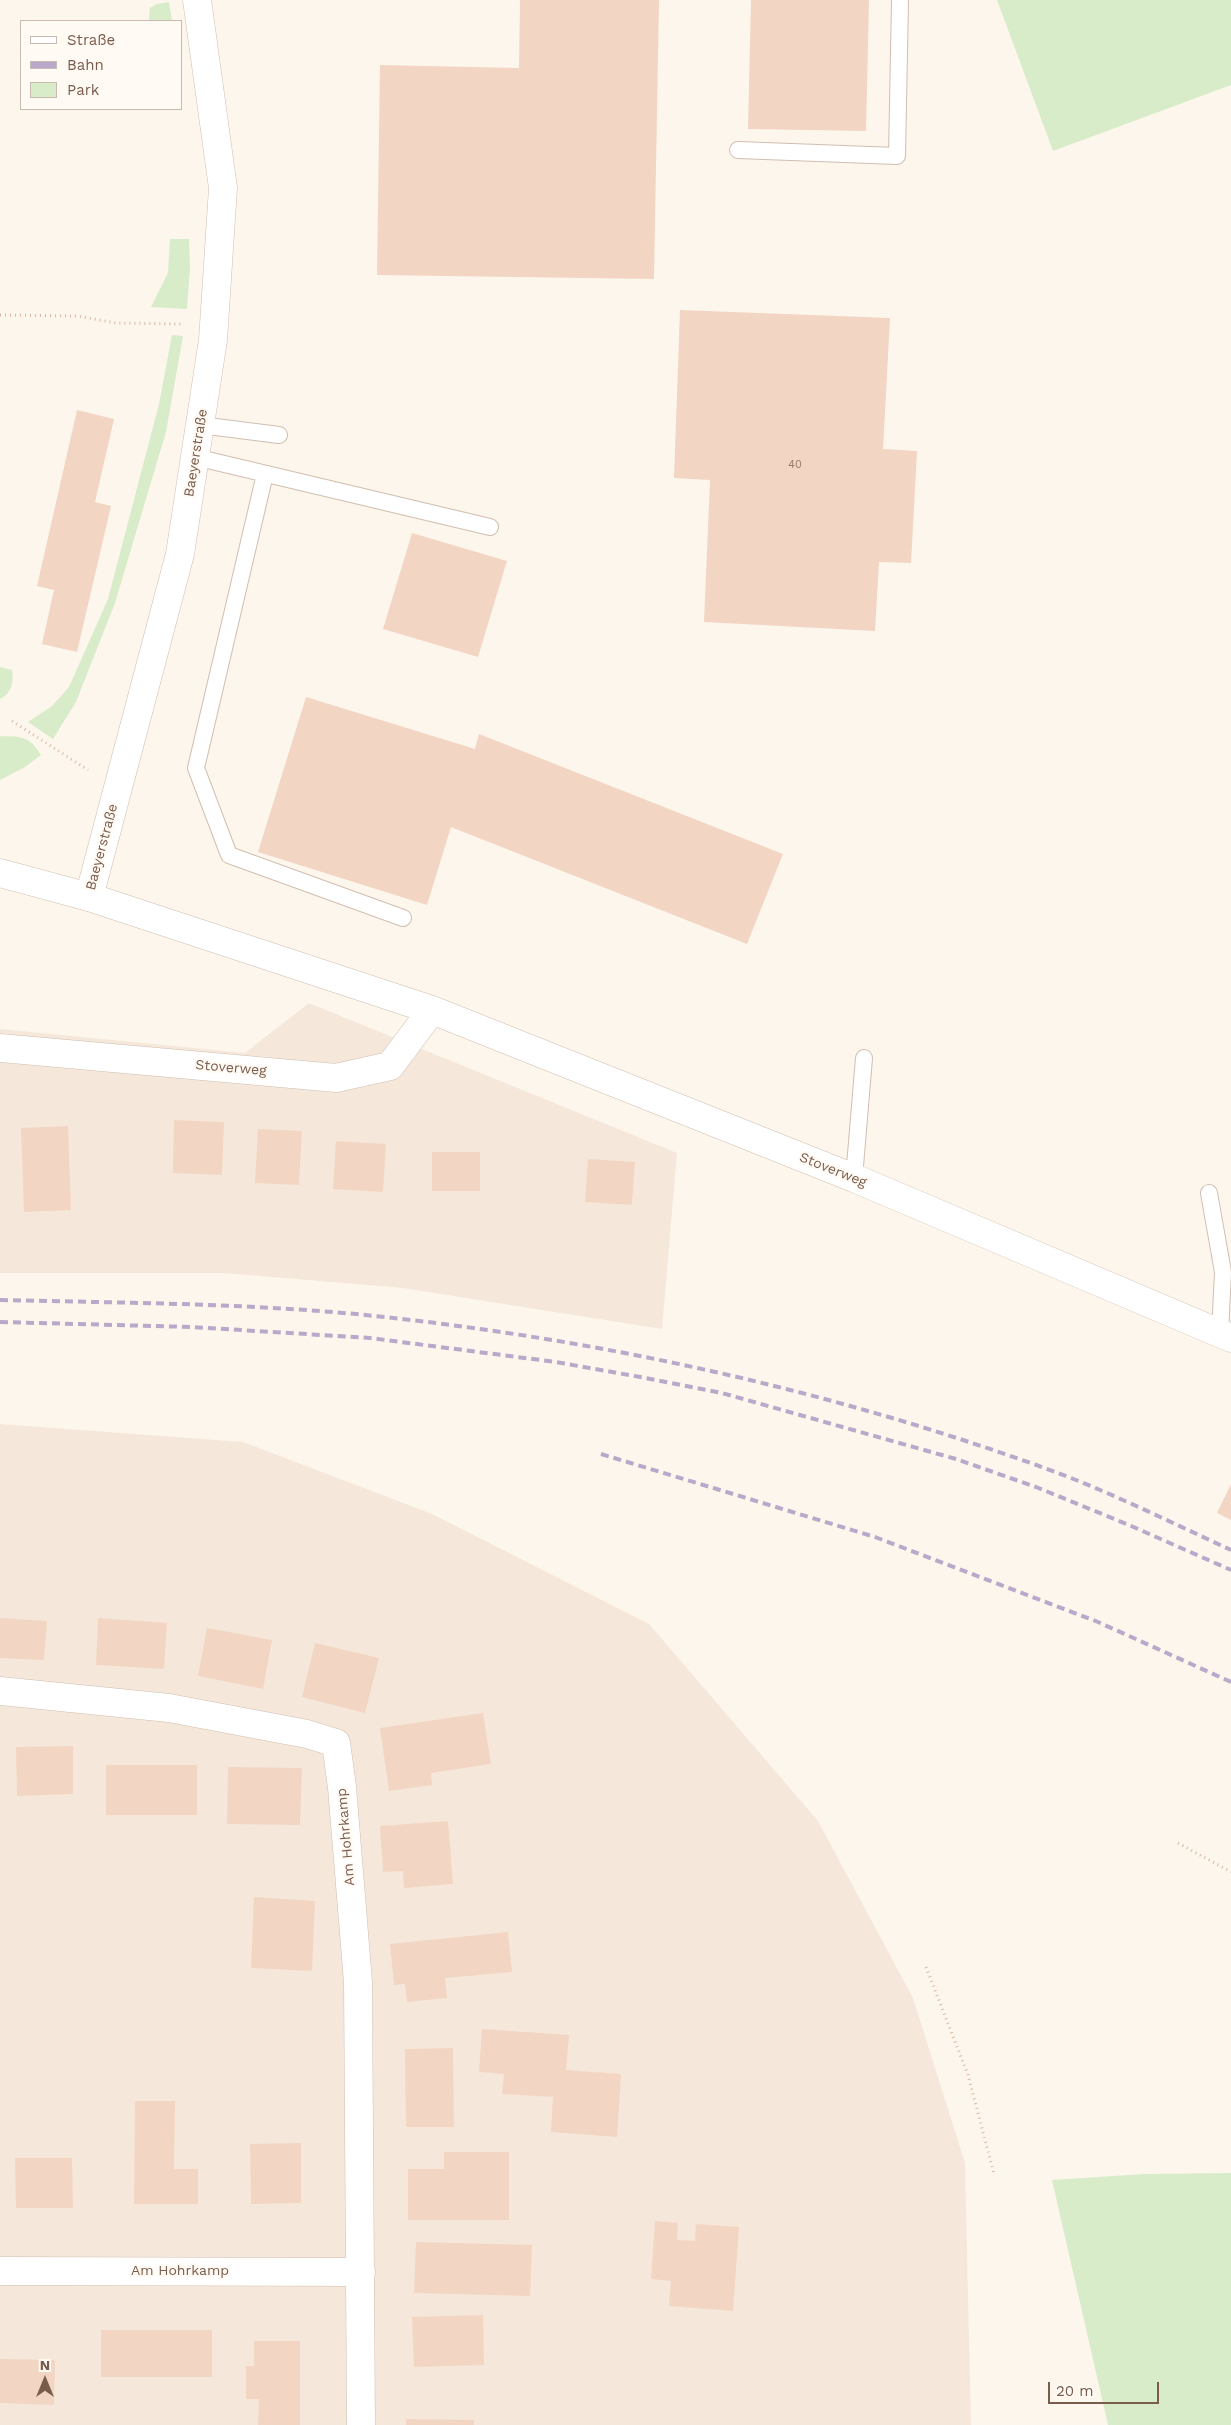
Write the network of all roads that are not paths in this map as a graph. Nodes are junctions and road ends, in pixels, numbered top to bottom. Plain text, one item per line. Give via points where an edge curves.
1 (197, 0) edge
2 (900, 0) edge
3 (738, 150) dead end
4 (200, 425) junction
5 (279, 435) dead end
6 (195, 457) junction
7 (266, 474) junction
8 (490, 527) dead end
9 (0, 873) edge
10 (89, 897) junction
11 (403, 918) dead end
12 (432, 1010) junction
13 (0, 1048) edge
14 (864, 1058) dead end
15 (854, 1178) junction
16 (1209, 1193) dead end
17 (1225, 1335) edge
18 (0, 1692) edge
19 (0, 2271) edge
20 (361, 2272) junction
21 (361, 2425) edge

1 - 4 street, Baeyerstraße via 223,188 213,340
2 - 3 lane via 897,156
4 - 5 lane
4 - 6 street, Baeyerstraße
6 - 7 lane
6 - 10 street, Baeyerstraße via 180,554
7 - 8 lane
7 - 11 lane via 196,768 229,855
9 - 10 street, Stoverweg
10 - 12 street, Stoverweg
12 - 13 street, Stoverweg via 390,1066 336,1078
12 - 15 street, Stoverweg
14 - 15 lane
15 - 17 street, Stoverweg
16 - 17 lane via 1223,1272
18 - 20 street, Am Hohrkamp via 169,1708 307,1734 336,1743 358,1982
19 - 20 street, Am Hohrkamp
20 - 21 street, Am Hohrkamp

